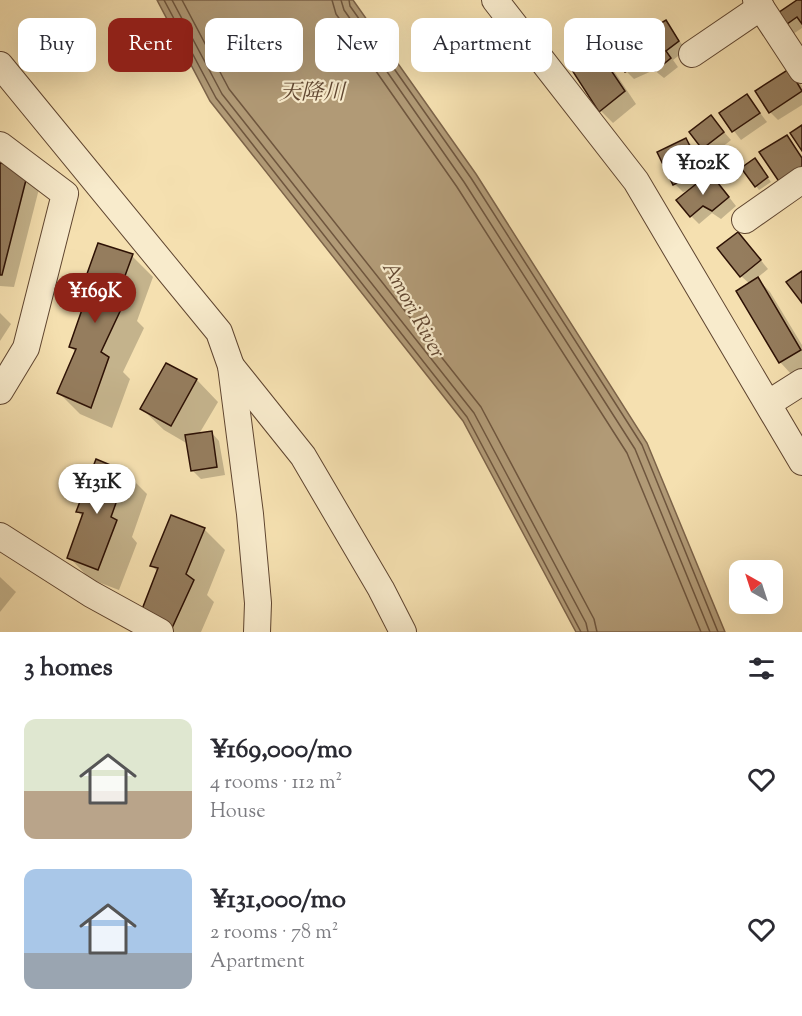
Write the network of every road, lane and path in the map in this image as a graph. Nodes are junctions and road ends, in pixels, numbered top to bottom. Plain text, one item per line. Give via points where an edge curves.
1 (495, 0) edge
2 (758, 4) edge
3 (692, 54) dead end
4 (0, 65) edge
5 (802, 70) edge
6 (0, 145) edge
7 (802, 180) edge
8 (745, 220) dead end
9 (231, 366) junction
10 (802, 382) edge
11 (0, 391) edge
12 (769, 403) junction
13 (802, 462) edge
14 (0, 536) edge
15 (160, 632) edge
16 (257, 632) edge
17 (403, 632) edge

1 - 12 street via 636,181
2 - 3 street
2 - 5 street
4 - 9 street via 219,332
6 - 11 street via 65,194 26,348
7 - 8 street
9 - 16 street via 250,514
9 - 17 street via 303,456
10 - 12 street
12 - 13 street
14 - 15 street

